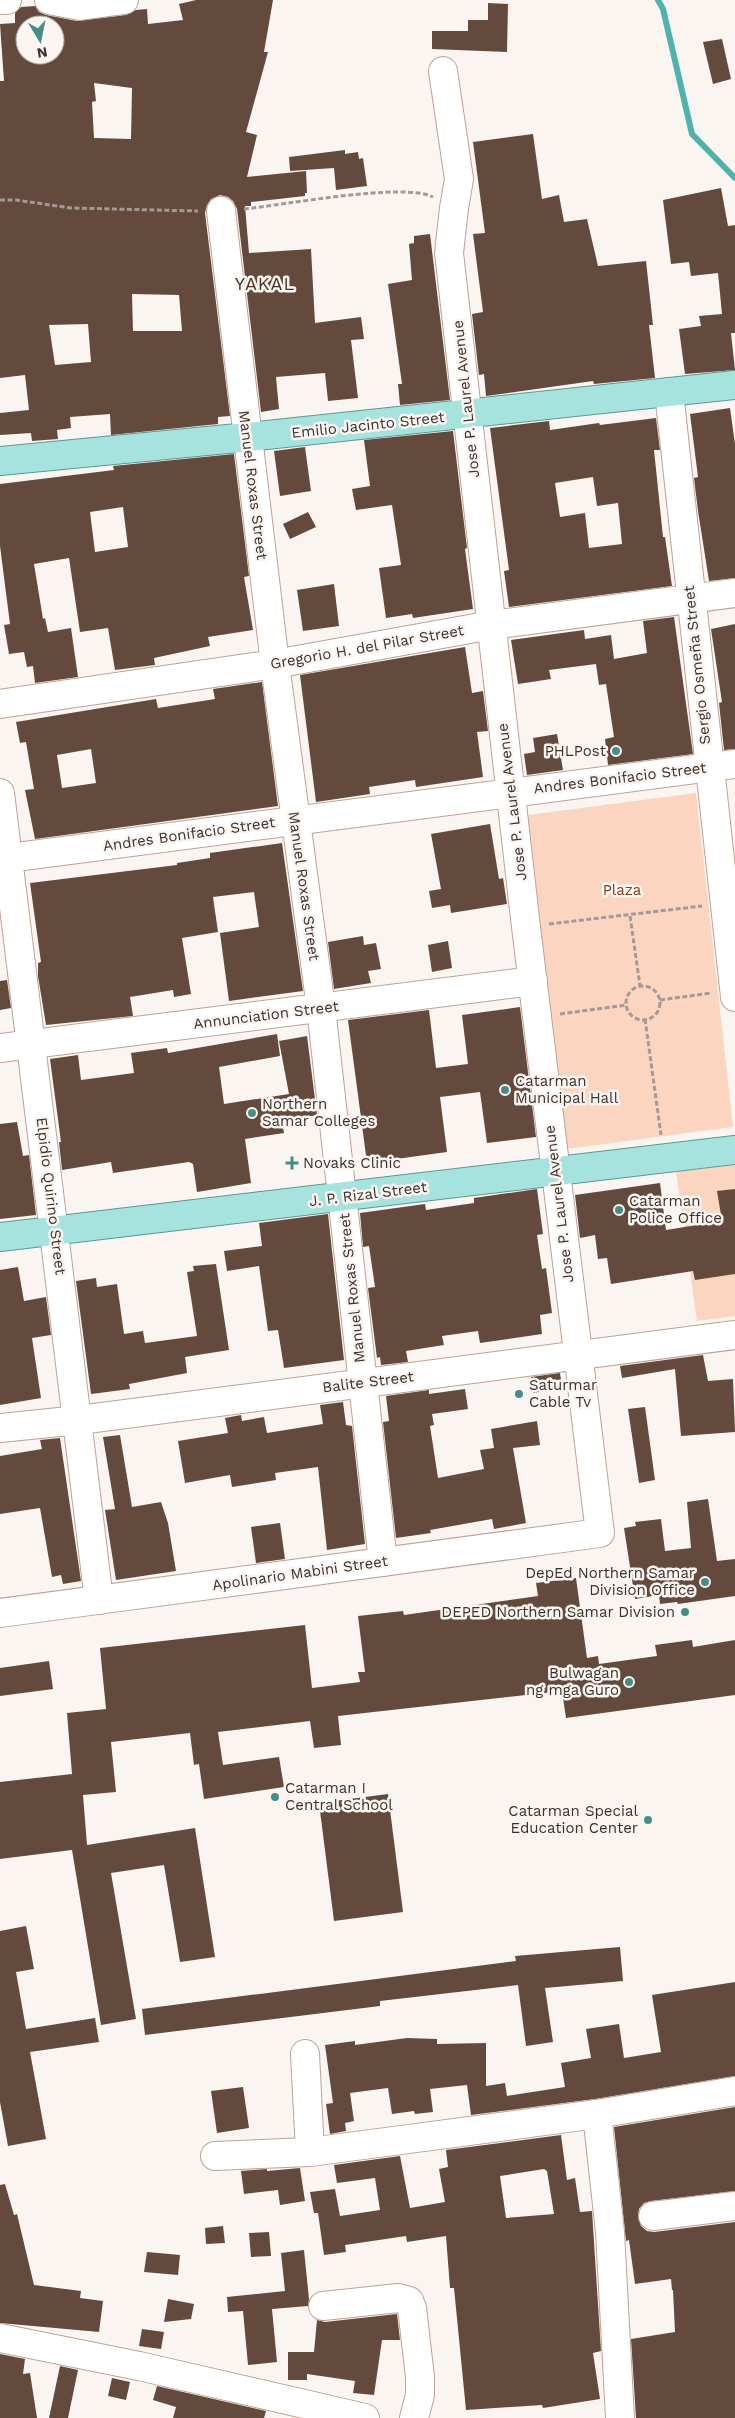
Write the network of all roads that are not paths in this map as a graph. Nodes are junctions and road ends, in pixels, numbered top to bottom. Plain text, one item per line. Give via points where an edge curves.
1 (0, 0) edge
2 (7, 0) edge
3 (49, 0) edge
4 (124, 0) edge
5 (443, 71) dead end
6 (221, 211) dead end
7 (735, 385) edge
8 (669, 392) junction
9 (468, 414) junction
10 (248, 437) junction
11 (0, 461) edge
12 (735, 593) edge
13 (690, 599) junction
14 (492, 625) junction
15 (276, 664) junction
16 (0, 704) edge
17 (735, 764) edge
18 (708, 766) junction
19 (510, 792) junction
20 (0, 793) edge
21 (296, 820) junction
22 (3, 859) edge
23 (533, 981) junction
24 (735, 994) edge
25 (321, 1008) junction
26 (32, 1044) junction
27 (0, 1048) edge
28 (735, 1150) edge
29 (555, 1171) junction
30 (342, 1196) junction
31 (55, 1231) junction
32 (0, 1237) edge
33 (735, 1335) edge
34 (578, 1356) junction
35 (363, 1382) junction
36 (79, 1420) junction
37 (0, 1428) edge
38 (600, 1533) joint
39 (383, 1562) junction
40 (99, 1600) junction
41 (0, 1613) edge
42 (305, 2054) dead end
43 (735, 2091) edge
44 (597, 2114) junction
45 (310, 2152) junction
46 (215, 2156) dead end
47 (735, 2206) edge
48 (653, 2216) dead end
49 (323, 2306) dead end
50 (0, 2338) edge
51 (365, 2418) edge
52 (414, 2418) edge
53 (620, 2418) edge

1 - 2 street
3 - 4 street via 80,6
5 - 9 street, Jose P. Laurel Avenue via 460,179 450,252
6 - 10 street, Manuel Roxas Street
7 - 8 main road, Emilio Jacinto Street
8 - 9 main road, Emilio Jacinto Street
8 - 13 street, Sergio Osmeña Street
9 - 10 main road, Emilio Jacinto Street
9 - 14 street, Jose P. Laurel Avenue
10 - 11 main road, Emilio Jacinto Street
10 - 15 street, Manuel Roxas Street
12 - 13 street, Gregorio H. del Pilar Street
13 - 14 street, Gregorio H. del Pilar Street
13 - 18 street, Sergio Osmeña Street
14 - 15 street, Gregorio H. del Pilar Street
14 - 19 street, Jose P. Laurel Avenue
15 - 16 street, Gregorio H. del Pilar Street
15 - 21 street, Manuel Roxas Street
17 - 18 street, Andres Bonifacio Street
18 - 19 street, Andres Bonifacio Street
18 - 24 street, Sergio Osmeña Street
19 - 21 street, Andres Bonifacio Street
19 - 23 street, Jose P. Laurel Avenue
20 - 22 street, Elpidio Quirino Street
21 - 22 street, Andres Bonifacio Street
21 - 25 street, Manuel Roxas Street
22 - 26 street, Elpidio Quirino Street
23 - 25 street, Annunciation Street
23 - 29 street, Jose P. Laurel Avenue
25 - 26 street, Annunciation Street
25 - 30 street, Manuel Roxas Street
26 - 27 street, Annunciation Street
26 - 31 street, Elpidio Quirino Street
28 - 29 main road, J. P. Rizal Street
29 - 30 main road, J. P. Rizal Street
29 - 34 street, Jose P. Laurel Avenue
30 - 31 main road, J. P. Rizal Street
30 - 35 street, Manuel Roxas Street
31 - 32 main road, J. P. Rizal Street
31 - 36 street, Elpidio Quirino Street
33 - 34 street, Balite Street
34 - 35 street, Balite Street
34 - 38 street, Jose P. Laurel Avenue
35 - 36 street, Balite Street
35 - 39 street, Manuel Roxas Street
36 - 37 street, Balite Street
36 - 40 street, Elpidio Quirino Street
38 - 39 street, Apolinario Mabini Street
39 - 40 street, Apolinario Mabini Street
40 - 41 street, Apolinario Mabini Street
42 - 45 street
43 - 44 street
44 - 45 street
44 - 53 street via 610,2232
45 - 46 street
47 - 48 street
49 - 52 street via 398,2298 409,2300 420,2376 420,2395
50 - 51 street

